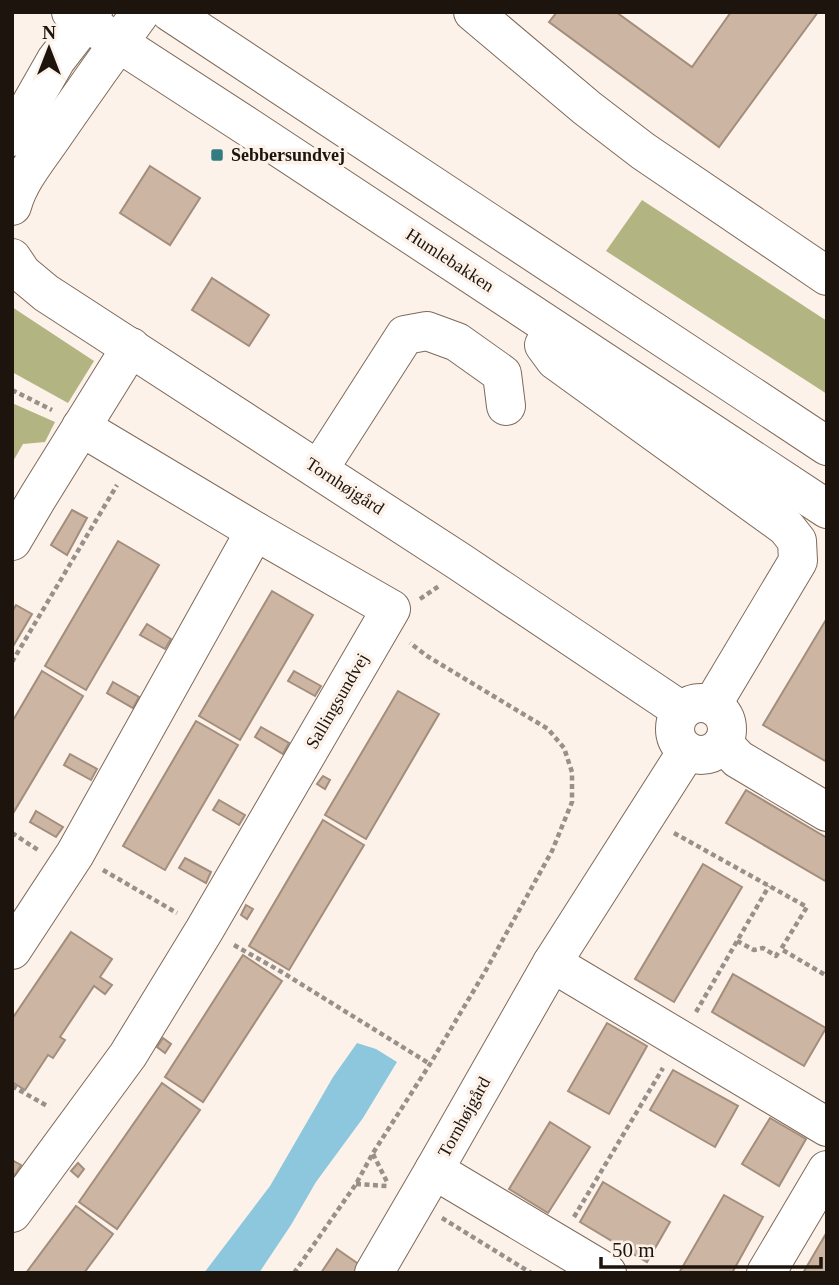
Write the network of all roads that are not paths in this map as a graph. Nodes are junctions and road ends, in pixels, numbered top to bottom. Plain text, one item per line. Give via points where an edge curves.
1 (141, 12) edge
2 (170, 12) edge
3 (473, 12) edge
4 (83, 15) edge
5 (119, 43) junction
6 (12, 137) edge
7 (12, 206) edge
8 (12, 258) edge
9 (827, 276) edge
10 (505, 296) junction
11 (131, 347) junction
12 (506, 406) dead end
13 (81, 427) junction
14 (827, 446) edge
15 (318, 469) junction
16 (827, 509) edge
17 (254, 531) junction
18 (12, 541) edge
19 (697, 708) junction
20 (705, 747) junction
21 (827, 812) edge
22 (12, 950) edge
23 (552, 963) junction
24 (827, 1127) edge
25 (434, 1170) junction
26 (827, 1171) edge
27 (12, 1213) edge
28 (374, 1273) edge
29 (607, 1273) edge
30 (766, 1273) edge

1 - 5 street
2 - 14 street
3 - 9 street via 643,151
4 - 5 street, Humlebakken
4 - 6 street
5 - 7 street via 26,176
5 - 10 street, Humlebakken
8 - 11 street, Tornhøjgård via 46,293
10 - 16 street, Humlebakken
10 - 19 street via 555,360 786,527 797,541 798,561
11 - 13 street
11 - 15 street, Tornhøjgård
12 - 15 street via 502,374 457,342 427,331 405,335
13 - 17 street
13 - 18 street
15 - 19 street, Tornhøjgård
17 - 22 street via 75,854
17 - 27 street, Sallingsundvej via 391,609 128,1055
19 - 20 street via 677,718 676,736 680,745
20 - 21 street via 737,760
20 - 23 street, Tornhøjgård via 645,817
23 - 24 street
23 - 25 street, Tornhøjgård
25 - 28 street
25 - 29 street, Tornhøjgård
26 - 30 street

